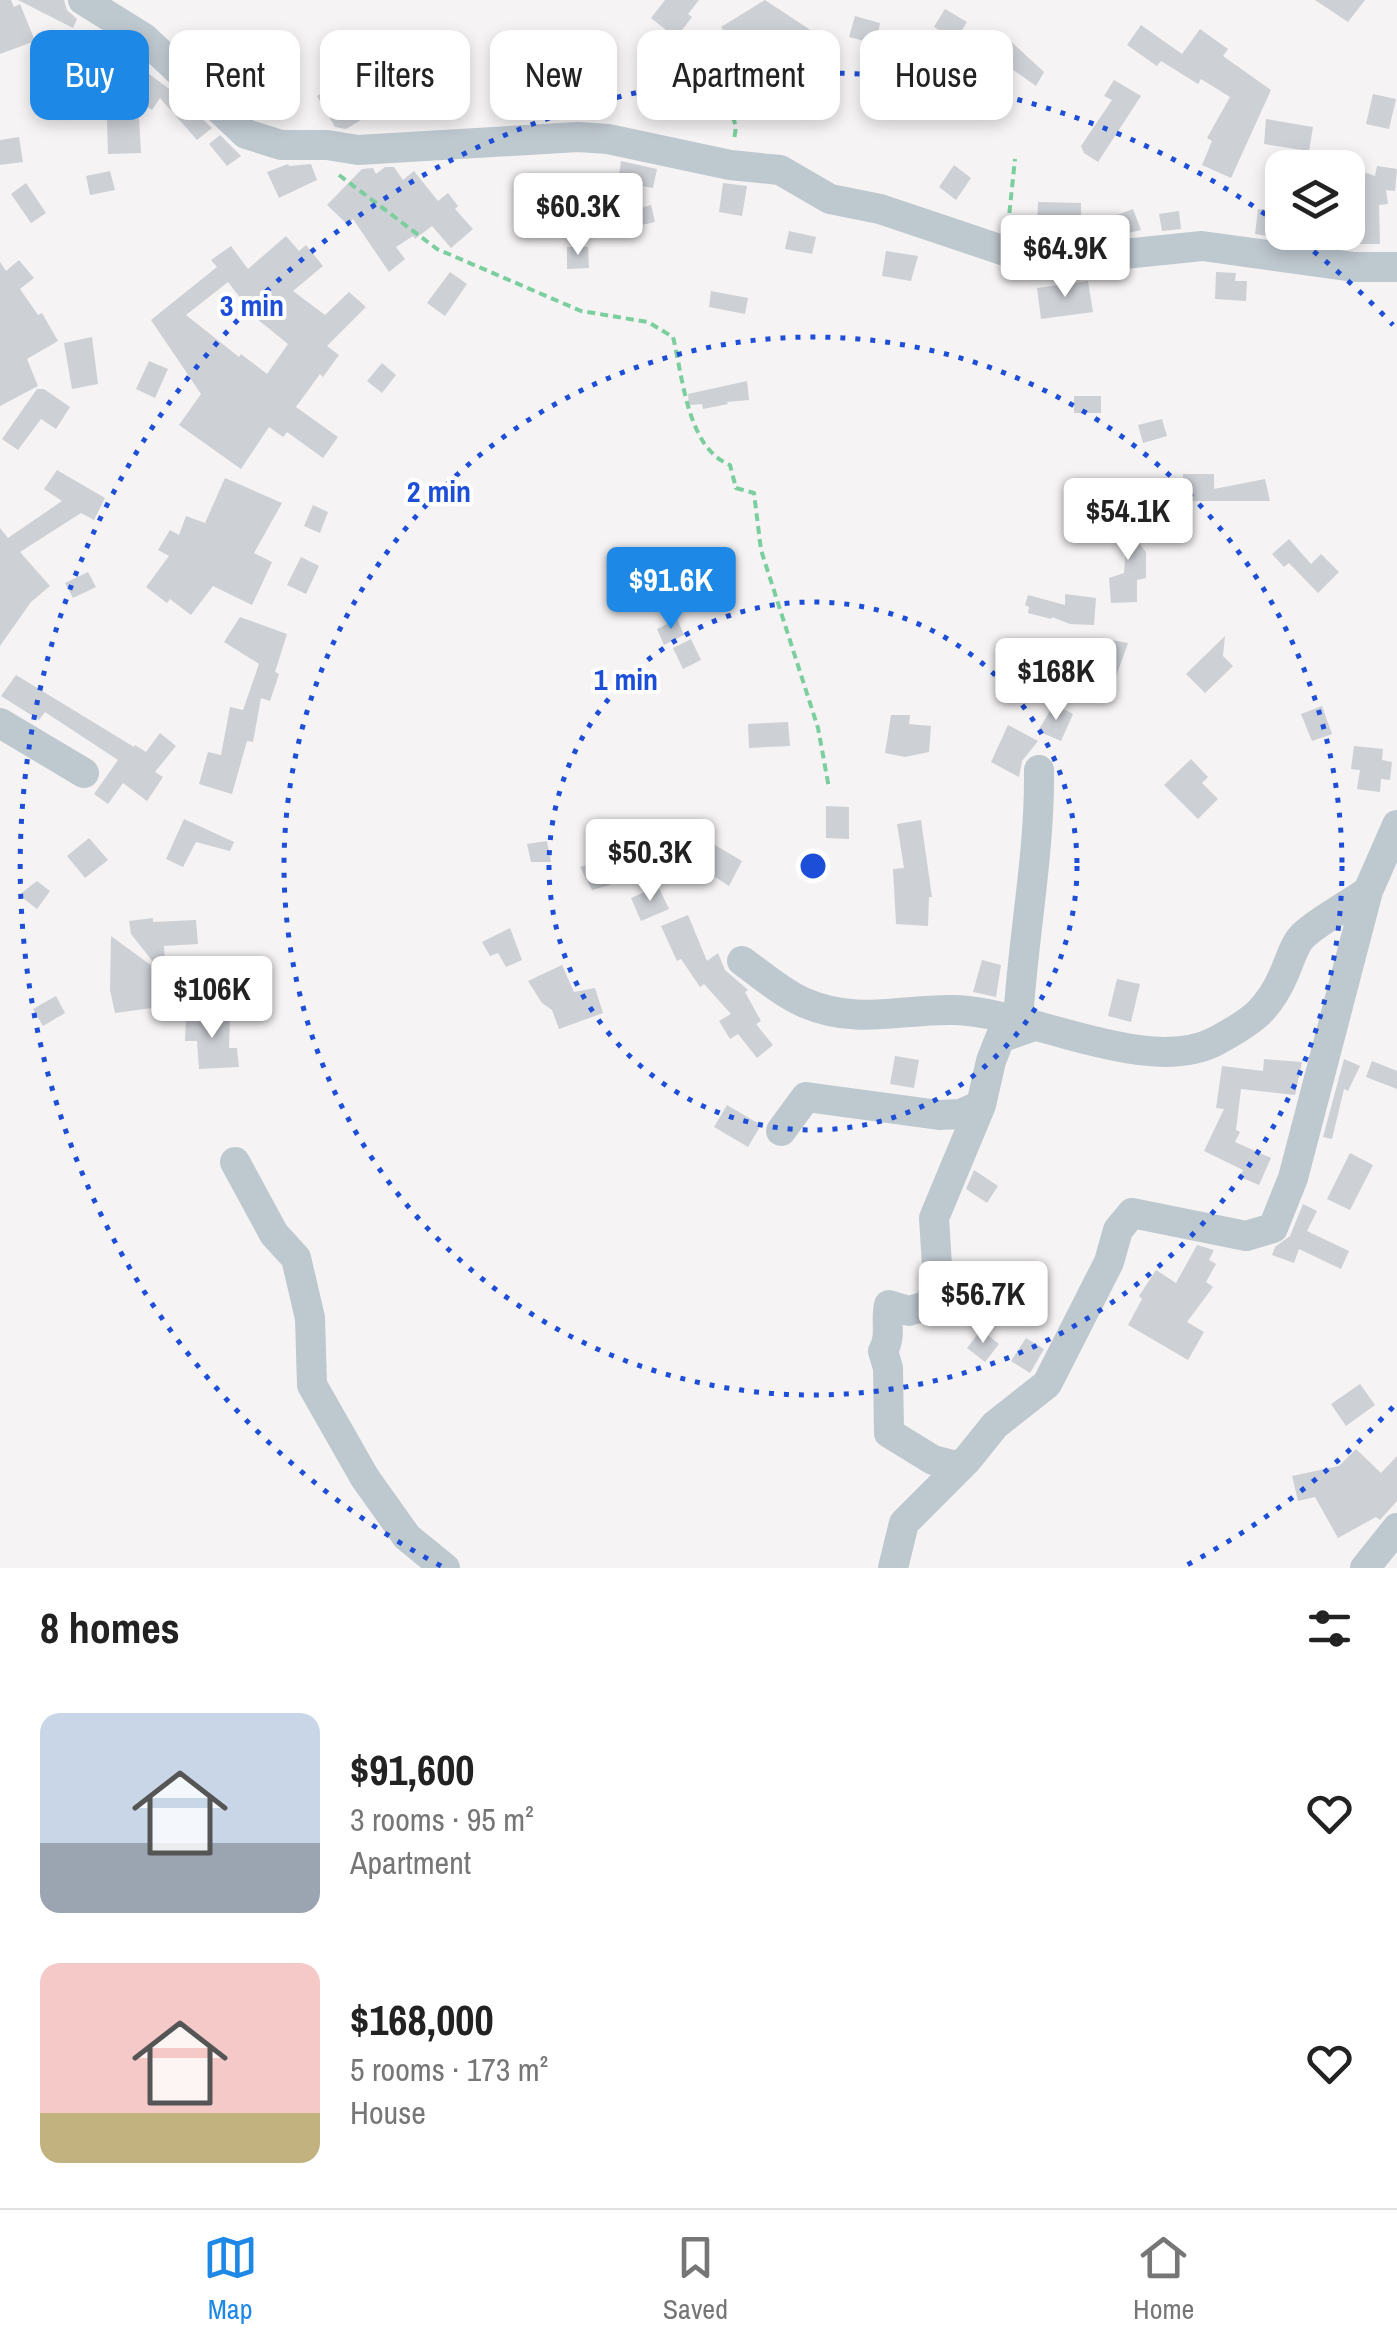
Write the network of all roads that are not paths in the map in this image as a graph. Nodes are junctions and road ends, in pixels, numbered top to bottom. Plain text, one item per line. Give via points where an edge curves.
1 (83, 0) edge
2 (1397, 267) edge
3 (0, 723) edge
4 (1040, 770) dead end
5 (84, 773) dead end
6 (1397, 825) edge
7 (1368, 891) junction
8 (742, 961) dead end
9 (1028, 1023) junction
10 (981, 1104) junction
11 (781, 1131) dead end
12 (235, 1162) dead end
13 (935, 1475) junction
14 (1397, 1528) edge
15 (444, 1568) edge
16 (893, 1568) edge
17 (1366, 1568) edge

1 - 2 street via 144,38 246,134 281,145 358,150 608,139 780,170 830,199 1056,261 1202,246 1354,268
3 - 5 street
4 - 9 street via 1040,827 1022,952
6 - 7 street
7 - 9 street via 1300,938 1272,1000 1213,1042 1184,1053 1150,1053
7 - 13 street via 1294,1178 1273,1228 1246,1236 1132,1213 1047,1384 995,1425 966,1461
8 - 9 street via 804,1003 846,1014 956,1010
9 - 10 street via 1000,1038
10 - 11 street via 939,1115 806,1097
10 - 13 street via 934,1218 938,1282 929,1305 910,1311 889,1305 886,1317 889,1432
12 - 15 street via 274,1234 296,1258 310,1318 312,1384 407,1537
13 - 16 street via 904,1523
14 - 17 street

